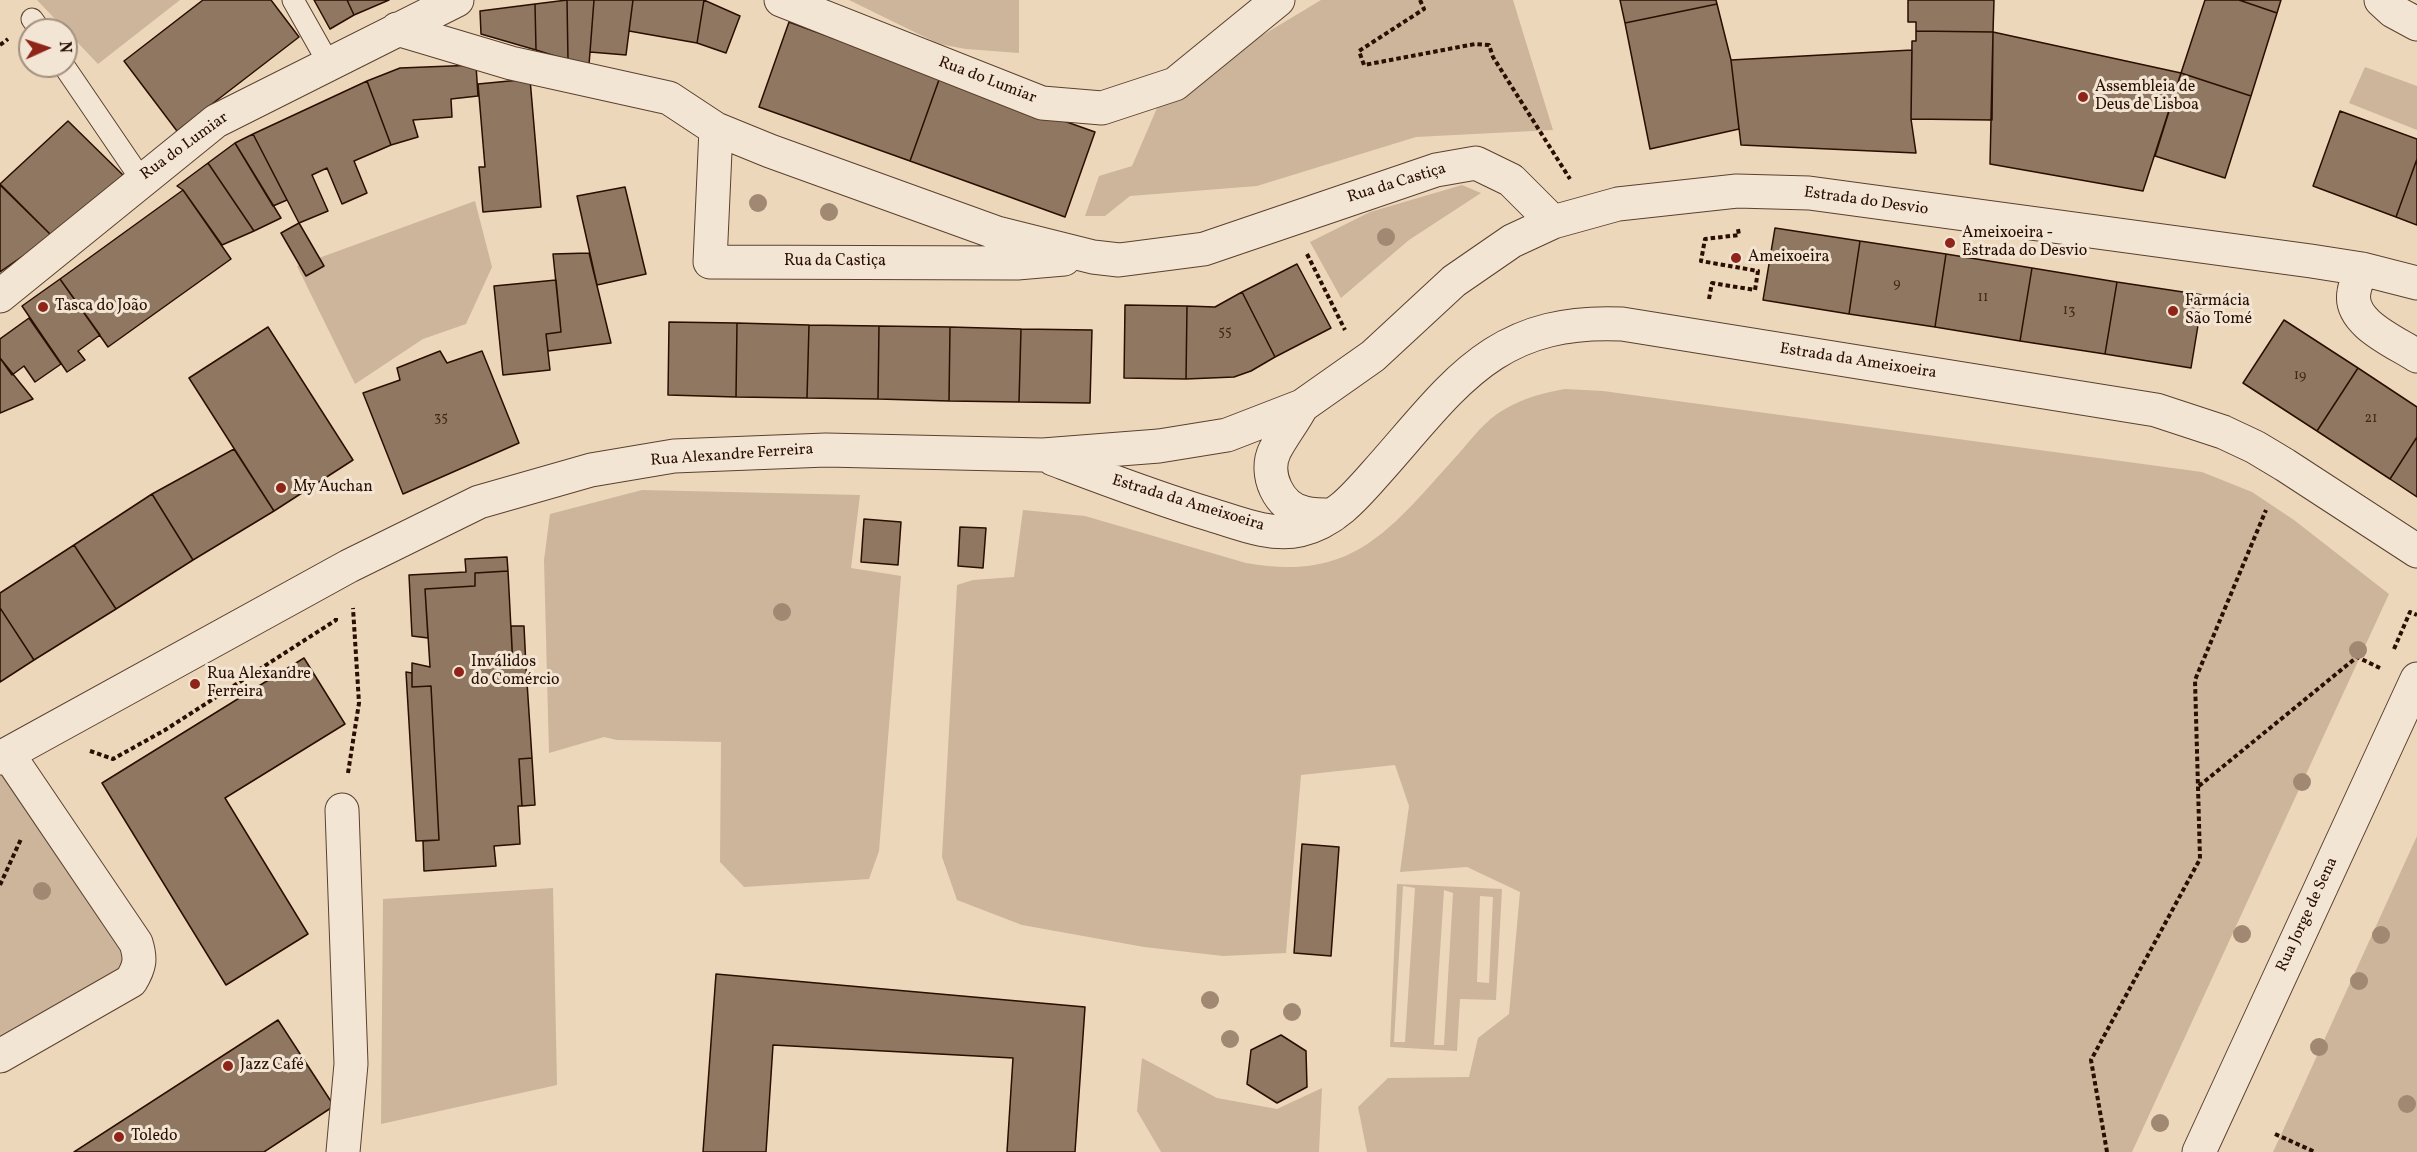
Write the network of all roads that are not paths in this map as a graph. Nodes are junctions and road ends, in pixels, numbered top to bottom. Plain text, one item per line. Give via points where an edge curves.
1 (292, 0) edge
2 (457, 0) edge
3 (781, 0) edge
4 (1278, 0) edge
5 (2381, 0) edge
6 (2417, 24) edge
7 (398, 29) junction
8 (329, 64) junction
9 (72, 78) edge
10 (716, 129) junction
11 (141, 179) junction
12 (1553, 222) junction
13 (1093, 256) junction
14 (2362, 269) junction
15 (2417, 283) edge
16 (0, 296) edge
17 (2417, 356) edge
18 (1360, 363) joint
19 (1302, 406) junction
20 (1043, 455) junction
21 (1335, 516) junction
22 (2417, 551) edge
23 (2417, 679) edge
24 (4, 756) edge
25 (342, 810) road end
26 (0, 1056) edge
27 (344, 1152) edge
28 (2199, 1152) edge

1 - 8 lane
2 - 7 street, Rua do Lumiar
3 - 4 street, Rua do Lumiar via 1042,103 1102,108 1174,84
5 - 6 street
7 - 8 street, Rua do Lumiar
7 - 10 street, Rua da Castiça via 511,63 669,98
8 - 11 street, Rua do Lumiar via 216,121
9 - 11 lane
10 - 13 street, Rua da Castiça via 997,233
10 - 13 street, Rua da Castiça via 710,262 1017,263
11 - 16 street, Rua do Lumiar
12 - 13 street, Rua da Castiça via 1511,180 1476,163 1436,170 1204,249 1119,260
12 - 14 street, Estrada do Desvio via 1618,204 1737,191 1809,193
12 - 18 street, Estrada do Desvio via 1512,241 1454,281 1373,356
14 - 15 street, Estrada do Desvio
14 - 17 street via 2353,292 2358,315
18 - 19 street, Rua Alexandre Ferreira
19 - 20 street, Rua Alexandre Ferreira via 1227,435 1159,446
19 - 21 street, Estrada da Ameixoeira via 1275,451 1271,469 1275,488 1288,507
20 - 21 street, Estrada da Ameixoeira via 1150,496 1250,527 1299,531
20 - 24 street, Rua Alexandre Ferreira via 826,450 674,456 591,470 478,502 350,574
21 - 22 street, Estrada da Ameixoeira via 1477,364 1531,334 1560,326 1622,324 2156,410 2255,447
23 - 28 street, Rua Jorge de Sena
24 - 26 street, Rua Alexandre Ferreira via 136,943 140,966 131,981
25 - 27 street via 351,1064

